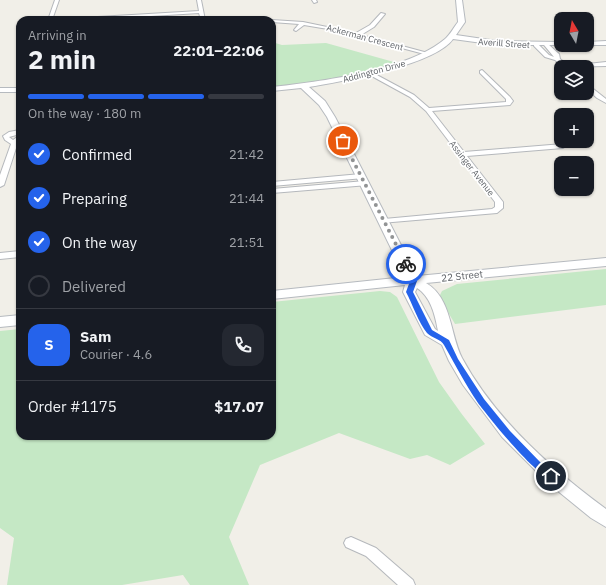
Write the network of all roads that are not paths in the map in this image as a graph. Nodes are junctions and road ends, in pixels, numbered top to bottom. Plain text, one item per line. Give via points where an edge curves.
1 (57, 0) edge
2 (198, 0) edge
3 (459, 0) edge
4 (201, 12) junction
5 (383, 14) dead end
6 (51, 16) edge
7 (132, 16) edge
8 (202, 16) edge
9 (276, 21) edge
10 (303, 23) junction
11 (296, 30) dead end
12 (357, 35) junction
13 (452, 37) junction
14 (606, 39) edge
15 (594, 40) edge
16 (606, 43) edge
17 (554, 44) edge
18 (594, 44) edge
19 (536, 45) junction
20 (546, 45) junction
21 (426, 54) junction
22 (557, 59) joint
23 (606, 64) edge
24 (594, 65) edge
25 (482, 72) dead end
26 (370, 74) junction
27 (303, 86) junction
28 (276, 89) edge
29 (0, 90) edge
30 (16, 90) edge
31 (594, 92) edge
32 (606, 101) edge
33 (428, 110) junction
34 (16, 132) edge
35 (14, 143) joint
36 (554, 147) edge
37 (461, 154) junction
38 (363, 180) junction
39 (276, 184) edge
40 (0, 185) edge
41 (276, 191) edge
42 (384, 221) junction
43 (16, 254) edge
44 (0, 256) edge
45 (606, 257) edge
46 (606, 262) edge
47 (580, 263) junction
48 (413, 281) junction
49 (276, 295) edge
50 (16, 320) edge
51 (0, 322) edge
52 (606, 519) edge
53 (351, 543) dead end
54 (408, 585) edge

1 - 6 street
2 - 4 street
3 - 13 street, Addington Drive via 463,19
4 - 7 street
4 - 8 street
5 - 12 street via 372,26
9 - 10 street, Ackerman Crescent
10 - 11 street
10 - 12 street, Ackerman Crescent
12 - 21 street, Ackerman Crescent
13 - 19 street, Averill Street
13 - 21 street, Addington Drive
14 - 15 street
16 - 18 street
17 - 20 street, Averill Street
19 - 20 street, Averill Street
19 - 22 street via 547,56
20 - 22 street via 558,54
21 - 26 street, Addington Drive
23 - 24 street
25 - 33 street via 508,98 508,104
26 - 27 street, Addington Drive
26 - 33 street, Assinger Avenue via 412,96
27 - 28 street, Addington Drive
27 - 38 street via 328,112
29 - 30 street
31 - 32 street
33 - 37 street, Assinger Avenue
34 - 35 street via 6,136
35 - 40 street
36 - 37 street
37 - 42 street, Assinger Avenue via 499,202 499,208 485,212
38 - 39 street
38 - 41 street
38 - 42 street
42 - 48 street
43 - 44 street
45 - 47 street, 22 Street
46 - 47 street, 22 Street
47 - 48 street, 22 Street
48 - 49 street, 22 Street
48 - 52 street via 409,292 430,332 446,341 481,401 539,466
50 - 51 street
53 - 54 street via 371,552

